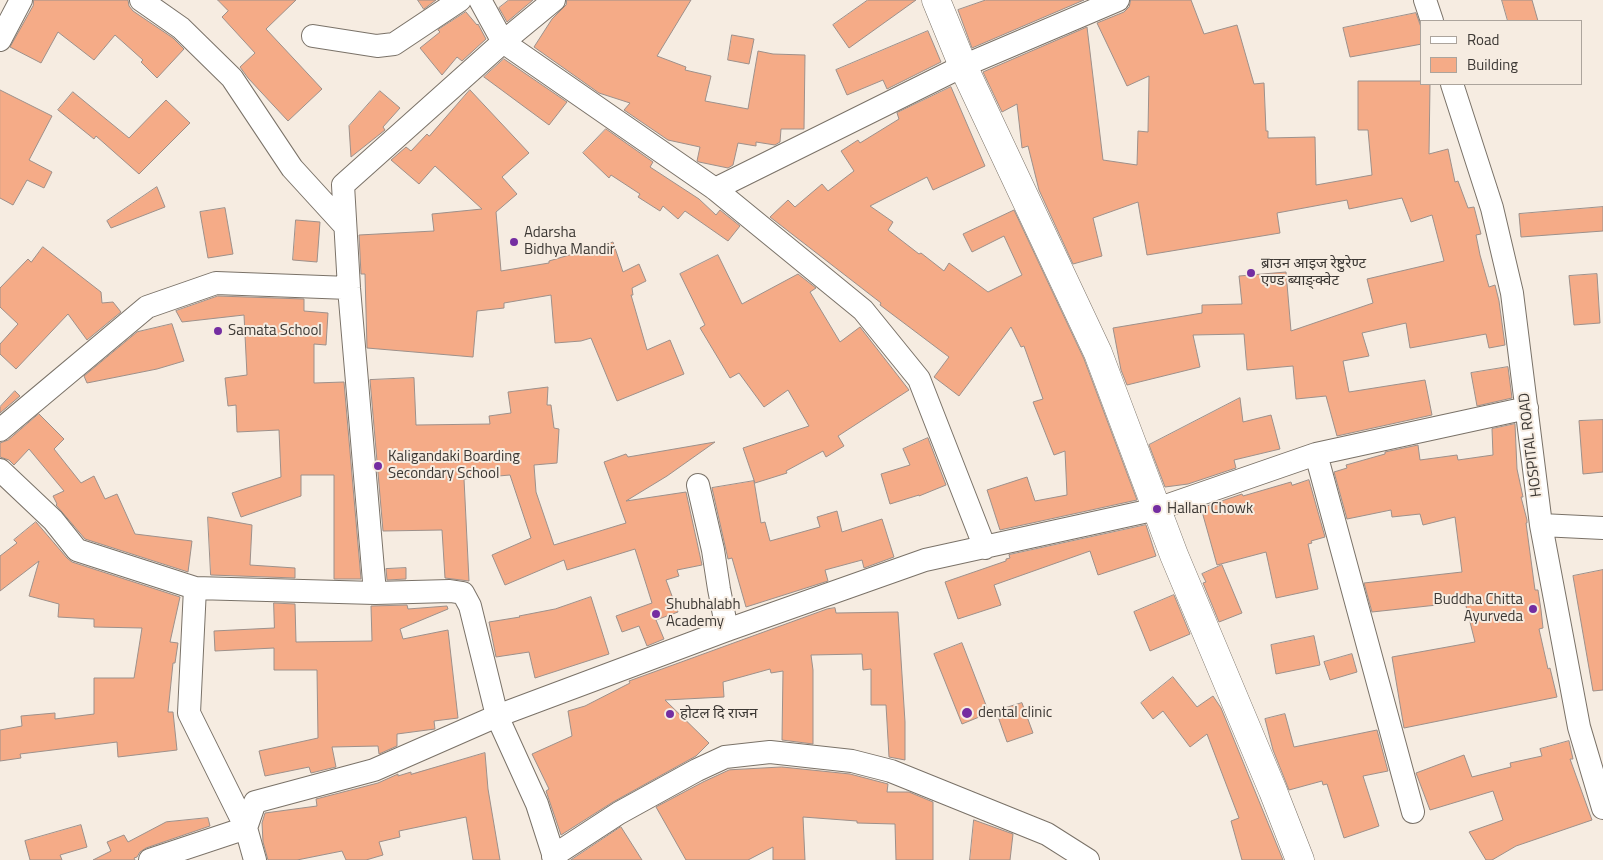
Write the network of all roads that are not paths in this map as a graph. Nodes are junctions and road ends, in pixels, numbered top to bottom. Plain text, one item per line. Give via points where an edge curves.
1 (22, 0) edge
2 (141, 0) edge
3 (460, 0) edge
4 (480, 0) edge
5 (554, 0) edge
6 (936, 0) edge
7 (1118, 0) edge
8 (1425, 0) edge
9 (1432, 20) edge
10 (313, 36) dead end
11 (0, 40) edge
12 (503, 42) junction
13 (963, 66) junction
14 (1452, 85) edge
15 (715, 189) junction
16 (345, 226) junction
17 (349, 288) junction
18 (1527, 408) junction
19 (0, 430) edge
20 (1316, 454) junction
21 (0, 470) edge
22 (698, 485) dead end
23 (1157, 509) junction
24 (1541, 525) junction
25 (1603, 528) edge
26 (985, 548) junction
27 (195, 588) junction
28 (375, 593) junction
29 (727, 630) junction
30 (497, 716) junction
31 (1603, 808) edge
32 (1413, 812) dead end
33 (246, 828) junction
34 (554, 858) edge
35 (150, 860) edge
36 (255, 860) edge
37 (1088, 860) edge
38 (1300, 860) edge

1 - 11 street
2 - 16 street via 180,28 232,78 292,168
3 - 10 street via 394,44 377,46
4 - 12 street
5 - 12 street
6 - 13 main road
7 - 13 street
8 - 9 street
12 - 15 street
12 - 16 street via 342,185
13 - 15 street
13 - 23 main road via 1098,353
14 - 18 street, HOSPITAL ROAD via 1492,208 1512,293
15 - 26 street via 863,310 919,379
16 - 17 street
17 - 19 street via 216,284 147,307
17 - 28 street
18 - 20 street
18 - 24 street, HOSPITAL ROAD
20 - 23 street
20 - 32 street
21 - 27 street via 53,520 77,550
22 - 29 street
23 - 26 street
23 - 38 main road
24 - 25 street
24 - 31 street, HOSPITAL ROAD via 1579,727
26 - 29 street via 925,560
27 - 28 street
27 - 33 street via 189,713
28 - 30 street via 463,593 470,606
29 - 30 street
30 - 33 street via 374,770 255,802
30 - 34 street via 537,804
33 - 35 street
33 - 36 street
34 - 37 street via 619,813 697,770 725,757 770,752 852,761 891,771 1047,834

